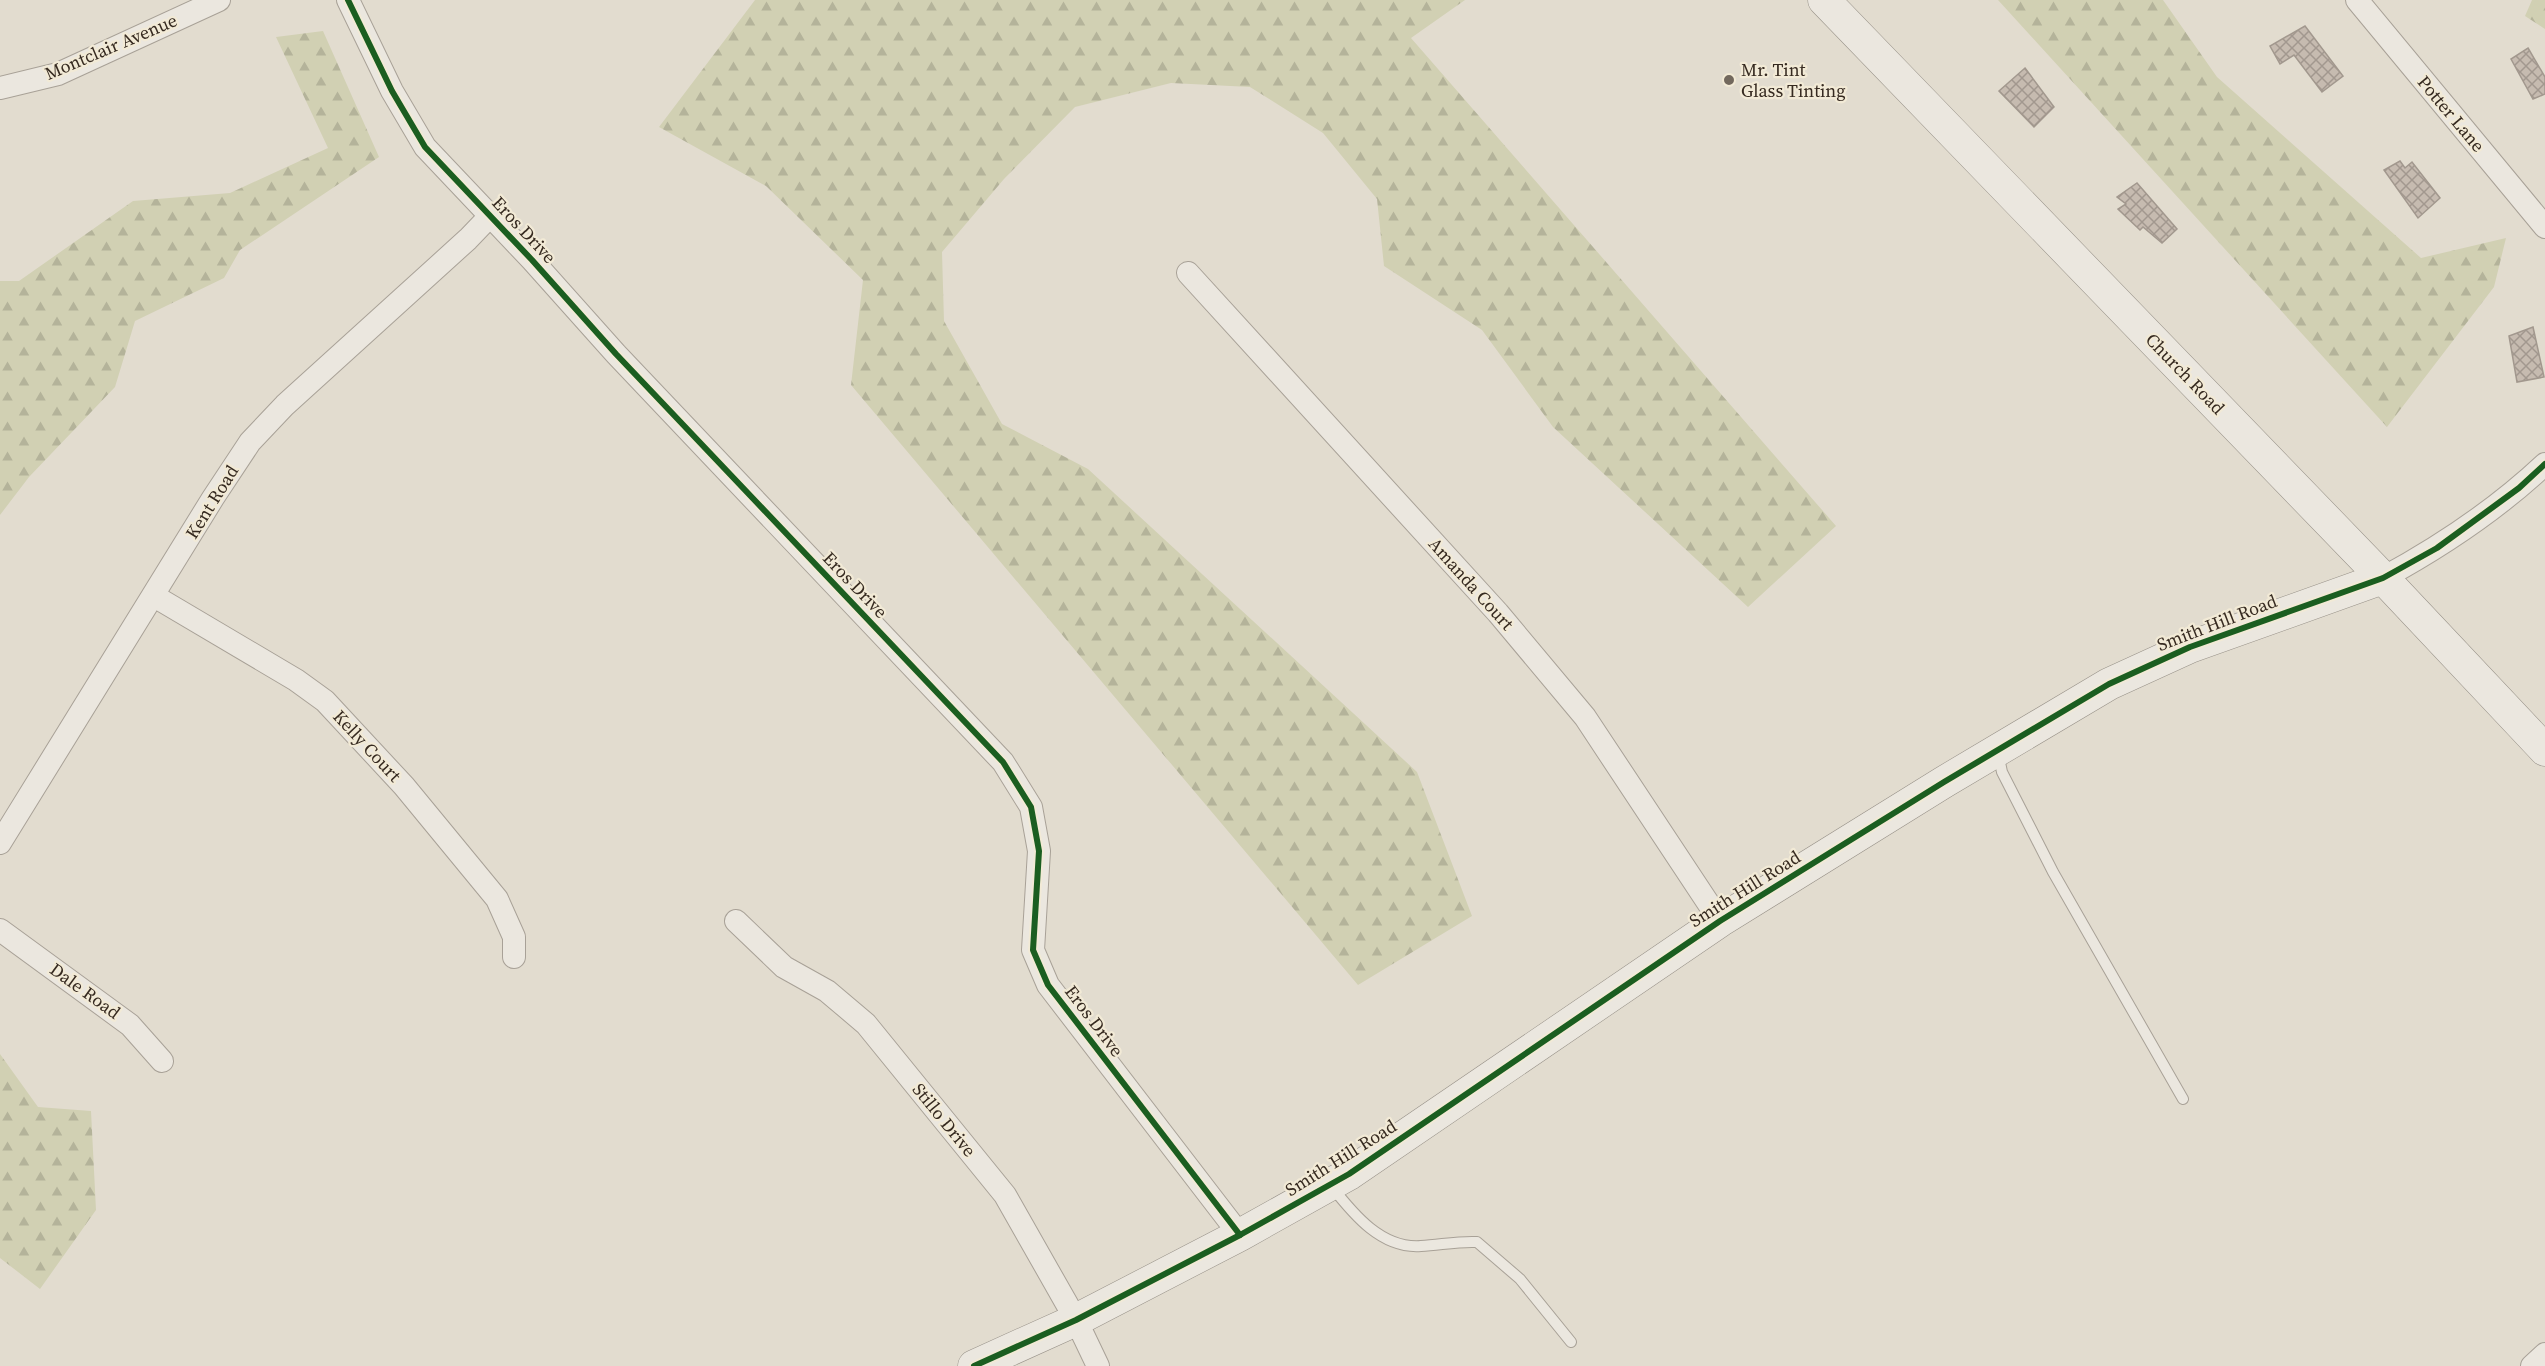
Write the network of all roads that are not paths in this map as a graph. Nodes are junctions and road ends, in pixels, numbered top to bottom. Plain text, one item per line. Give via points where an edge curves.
1 (219, 0) edge
2 (348, 0) edge
3 (1824, 0) edge
4 (2358, 0) edge
5 (0, 88) edge
6 (490, 215) junction
7 (2545, 227) edge
8 (1188, 273) dead end
9 (2545, 464) edge
10 (2383, 578) junction
11 (154, 596) junction
12 (1998, 750) junction
13 (2545, 750) edge
14 (0, 843) edge
15 (736, 921) dead end
16 (1720, 921) junction
17 (0, 930) edge
18 (514, 957) dead end
19 (162, 1061) dead end
20 (2183, 1099) dead end
21 (1330, 1184) junction
22 (1240, 1235) junction
23 (1076, 1320) junction
24 (1571, 1342) dead end
25 (2545, 1354) edge
26 (974, 1366) edge
27 (1098, 1366) edge
28 (2532, 1366) edge

1 - 5 street, Montclair Avenue via 58,74
2 - 6 street, Eros Drive via 392,91 425,147
3 - 10 street, Church Road
4 - 7 street, Potter Lane
6 - 11 street, Kent Road via 250,442
6 - 22 street, Eros Drive via 624,363 1003,762 1031,807 1039,851 1033,950 1048,985
8 - 16 street, Amanda Court via 1498,613 1585,717
9 - 10 street, Smith Hill Road via 2438,548
10 - 12 street, Smith Hill Road via 2190,646 2109,684
10 - 13 street, Church Road
11 - 14 street, Kent Road
11 - 18 street, Kelly Court via 325,701 404,786 498,898 514,937
12 - 16 street, Smith Hill Road
12 - 20 lane via 2002,772 2053,872
15 - 23 street, Stillo Drive via 784,967 827,991 866,1024 1005,1195
16 - 21 street, Smith Hill Road
17 - 19 street, Dale Road via 130,1025
21 - 22 street, Smith Hill Road
21 - 24 lane via 1355,1216 1376,1233 1396,1242 1419,1247 1477,1242 1520,1279
22 - 23 street, Smith Hill Road
23 - 26 street, Smith Hill Road
23 - 27 street, Stillo Drive
25 - 28 street

